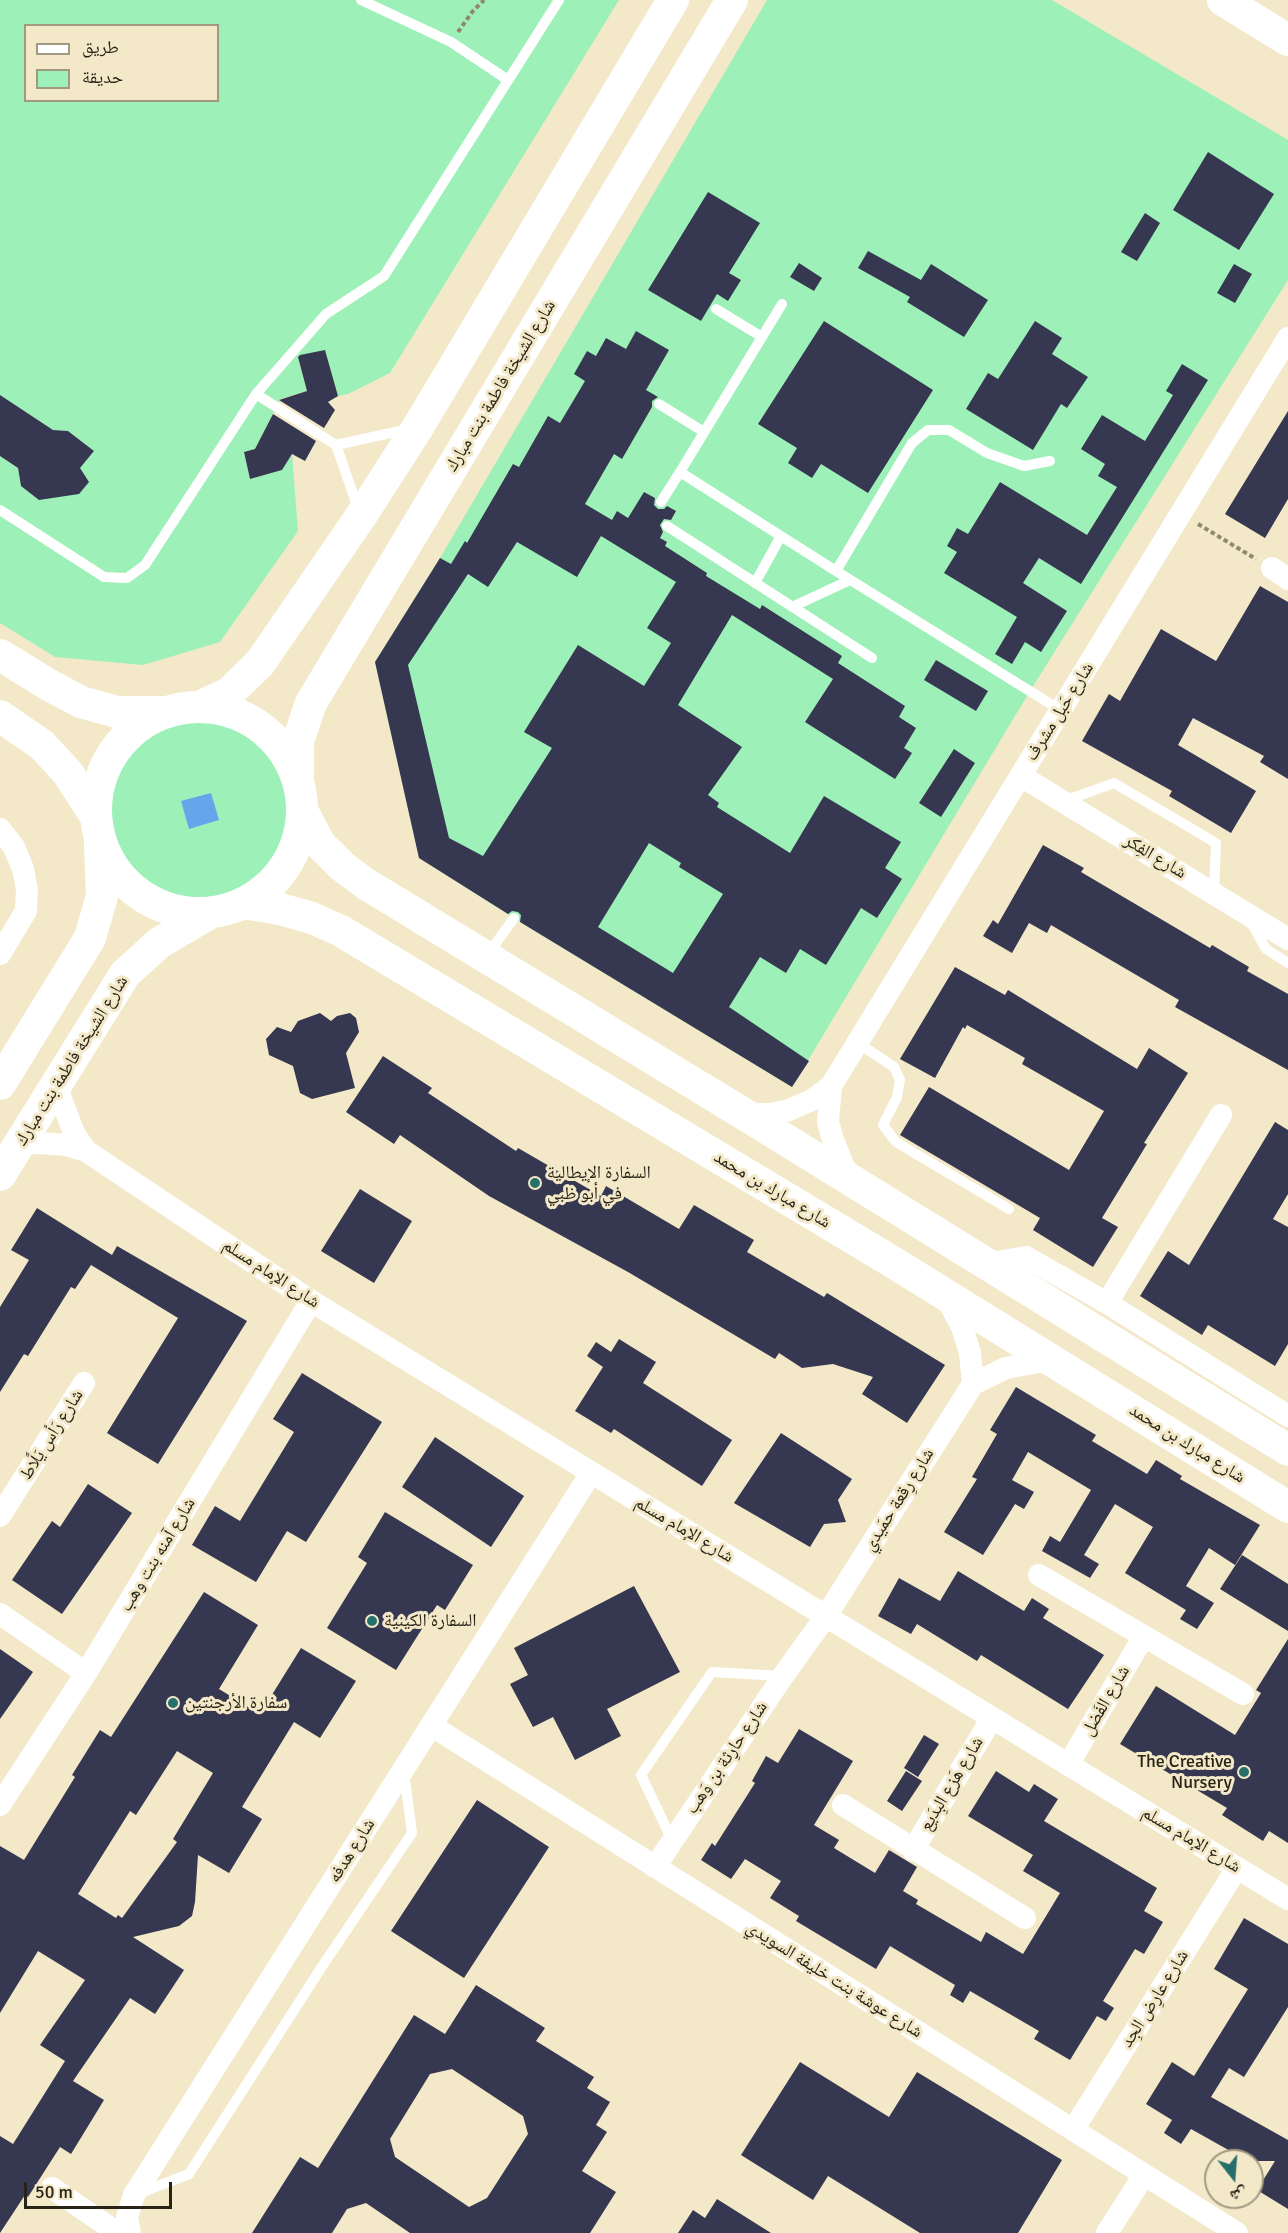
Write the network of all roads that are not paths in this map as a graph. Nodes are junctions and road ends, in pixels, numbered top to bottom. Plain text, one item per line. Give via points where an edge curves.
1 (362, 0) edge
2 (559, 0) edge
3 (674, 0) edge
4 (732, 0) edge
5 (1222, 0) edge
6 (1288, 40) edge
7 (508, 81) junction
8 (782, 304) dead end
9 (716, 309) dead end
10 (762, 337) junction
11 (1288, 338) edge
12 (256, 394) junction
13 (659, 404) dead end
14 (418, 427) junction
15 (704, 432) junction
16 (336, 446) junction
17 (1050, 461) dead end
18 (680, 472) junction
19 (661, 502) dead end
20 (0, 510) edge
21 (361, 516) junction
22 (667, 525) dead end
23 (782, 536) junction
24 (836, 571) junction
25 (850, 580) junction
26 (755, 583) junction
27 (792, 607) junction
28 (0, 655) edge
29 (872, 658) dead end
30 (199, 707) junction
31 (1062, 711) junction
32 (166, 712) junction
33 (0, 716) edge
34 (1021, 776) junction
35 (298, 780) junction
36 (1063, 801) junction
37 (303, 812) junction
38 (98, 828) junction
39 (0, 829) edge
40 (1214, 893) junction
41 (243, 903) junction
42 (210, 913) junction
43 (1247, 914) junction
44 (514, 918) dead end
45 (1285, 932) edge
46 (0, 954) edge
47 (485, 958) junction
48 (1288, 963) edge
49 (858, 1043) junction
50 (0, 1084) edge
51 (56, 1085) junction
52 (831, 1086) junction
53 (744, 1114) junction
54 (1221, 1115) dead end
55 (19, 1144) junction
56 (86, 1151) junction
57 (0, 1175) edge
58 (849, 1179) junction
59 (1009, 1209) dead end
60 (985, 1264) junction
61 (944, 1294) junction
62 (311, 1301) junction
63 (1107, 1303) junction
64 (1050, 1360) junction
65 (84, 1383) dead end
66 (973, 1384) junction
67 (1287, 1413) edge
68 (1288, 1450) edge
69 (591, 1473) junction
70 (1288, 1507) edge
71 (0, 1516) edge
72 (1039, 1575) dead end
73 (0, 1614) edge
74 (826, 1616) junction
75 (1144, 1636) junction
76 (86, 1673) junction
77 (783, 1676) junction
78 (1243, 1694) dead end
79 (992, 1718) junction
80 (432, 1726) junction
81 (1068, 1765) junction
82 (404, 1769) junction
83 (0, 1805) edge
84 (843, 1805) dead end
85 (672, 1840) junction
86 (913, 1850) junction
87 (655, 1867) junction
88 (1237, 1868) junction
89 (1288, 1899) edge
90 (1025, 1918) dead end
91 (1073, 2130) junction
92 (1144, 2175) junction
93 (52, 2188) dead end
94 (134, 2195) junction
95 (1108, 2232) edge
96 (118, 2233) edge
97 (130, 2233) edge
98 (1237, 2233) edge

1 - 7 lane via 451,42
2 - 7 lane
3 - 14 main road
4 - 35 main road, شارع الشيخة فاطمة بنت مبارك via 311,703 298,741
5 - 6 main road
7 - 12 lane via 384,276 326,314
8 - 10 lane
9 - 10 lane
10 - 15 lane
11 - 31 street, شارع حَبل مشرف
12 - 16 lane
12 - 20 lane via 145,565 127,578 104,578
13 - 15 lane
14 - 16 lane
14 - 21 main road
15 - 18 lane
16 - 21 lane
17 - 24 lane via 1024,466 987,453 949,430 928,430 912,443
18 - 19 lane
18 - 23 lane
21 - 30 main road via 260,663 228,693
22 - 26 lane
23 - 24 lane
23 - 26 lane
24 - 25 lane
25 - 27 lane
25 - 31 lane
26 - 27 lane
27 - 29 lane
28 - 32 main road via 81,702 117,712
30 - 32 main road
30 - 35 main road via 225,710 250,720 271,735 288,756
31 - 34 street, شارع حَبل مشرف
32 - 38 main road via 137,728 114,752 99,782
33 - 38 main road via 42,745 67,772
34 - 36 street, شارع الفِكر
34 - 49 street, شارع حَبل مشرف
35 - 37 main road
36 - 40 street, شارع الفِكر
36 - 40 lane via 1114,783 1216,843
37 - 41 main road via 298,840 286,866 267,888
37 - 47 main road via 320,844 343,867
38 - 42 main road via 112,867 131,888 172,909
38 - 50 main road via 102,896 90,938
39 - 46 street via 14,847 27,890 26,911
40 - 43 street, شارع الفِكر
41 - 42 main road
41 - 61 main road, شارع مبارك بن محمد via 291,912 341,931
42 - 51 main road, شارع الشيخة فاطمة بنت مبارك via 159,943 125,974
43 - 45 street, شارع الفِكر
43 - 48 lane via 1266,949
44 - 47 lane
47 - 53 main road
49 - 52 street, شارع حَبل مشرف
49 - 59 lane via 894,1067 900,1080 897,1098 883,1125 896,1142
51 - 55 main road, شارع الشيخة فاطمة بنت مبارك
51 - 56 street, شارع الإمام مسلم via 74,1133
52 - 53 street, شارع حَبل مشرف via 789,1110
52 - 58 street, شارع حَبل مشرف via 828,1122
53 - 58 main road
54 - 63 street
55 - 56 street, شارع الإمام مسلم via 66,1145
55 - 57 main road, شارع الشيخة فاطمة بنت مبارك
56 - 62 street, شارع الإمام مسلم
58 - 60 main road
60 - 63 street via 1026,1257
60 - 68 main road
61 - 64 main road, شارع مبارك بن محمد
61 - 66 street via 962,1327
62 - 69 street, شارع الإمام مسلم
62 - 76 street, شارع آمنه بنت وهب
63 - 67 street
64 - 66 street via 1006,1368
64 - 70 main road, شارع مبارك بن محمد
65 - 71 street, شارع رَأس يَلَّاط
66 - 74 street, شارع رِقعة حمَيدي
69 - 74 street, شارع الإمام مسلم
69 - 80 street, شارع هدفه
72 - 75 street
73 - 76 street
74 - 77 street, شارع حارِثة بن وَهب
74 - 79 street, شارع الإمام مسلم
75 - 78 street
75 - 81 street, شارع الفَضل
76 - 83 street, شارع آمنه بنت وهب
77 - 85 street, شارع حارِثة بن وَهب
77 - 85 lane, شارع حارِثة بن وَهب via 712,1672 641,1775
79 - 81 street, شارع الإمام مسلم
79 - 86 street, شارع هَزع البِدَيع
80 - 82 street, شارع هدفه
80 - 87 street, شارع عوشة بنت خليفة السويدي
81 - 88 street, شارع الإمام مسلم
82 - 94 street, شارع هدفه
82 - 94 lane via 412,1833 189,2174
84 - 86 street, شارع هَزع البِدَيع
85 - 87 street, شارع حارِثة بن وَهب
86 - 90 street, شارع هَزع البِدَيع
87 - 91 street, شارع عوشة بنت خليفة السويدي
88 - 89 street, شارع الإمام مسلم
88 - 91 street, شارع عارِض الجِد
91 - 92 street, شارع عوشة بنت خليفة السويدي
92 - 95 street
92 - 98 street, شارع عوشة بنت خليفة السويدي
93 - 96 street
94 - 97 street, شارع هدفه via 128,2217

